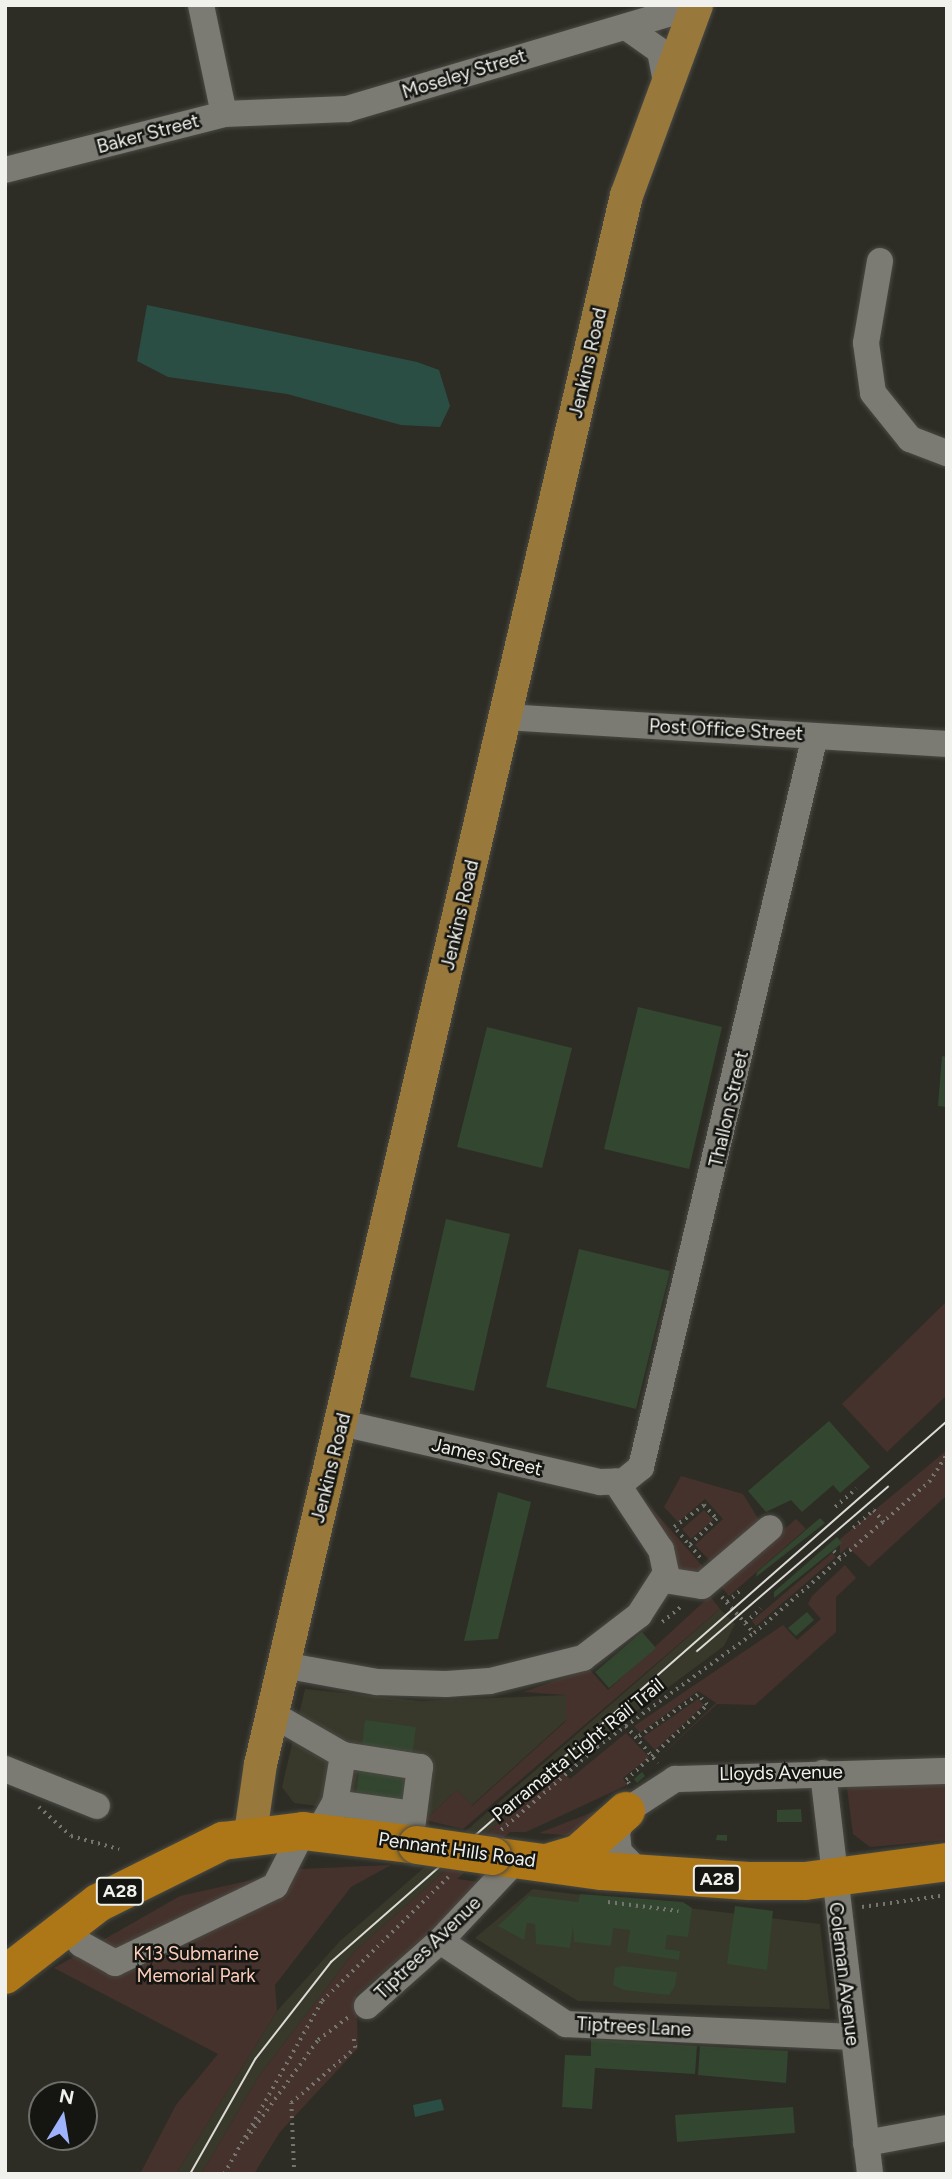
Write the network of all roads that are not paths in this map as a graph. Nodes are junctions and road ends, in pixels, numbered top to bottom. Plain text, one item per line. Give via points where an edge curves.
1 (201, 5) edge
2 (697, 6) edge
3 (626, 27) junction
4 (666, 83) junction
5 (224, 114) junction
6 (5, 170) edge
7 (880, 261) dead end
8 (947, 453) edge
9 (506, 717) junction
10 (815, 736) junction
11 (947, 744) edge
12 (342, 1423) junction
13 (624, 1480) junction
14 (771, 1528) dead end
15 (664, 1580) junction
16 (283, 1665) junction
17 (272, 1714) junction
18 (343, 1755) junction
19 (5, 1769) edge
20 (947, 1771) edge
21 (823, 1773) junction
22 (629, 1799) junction
23 (97, 1806) dead end
24 (319, 1822) junction
25 (250, 1833) junction
26 (413, 1834) junction
27 (513, 1853) junction
28 (947, 1862) edge
29 (642, 1875) junction
30 (832, 1877) junction
31 (65, 1924) junction
32 (440, 1941) junction
33 (5, 1975) edge
34 (367, 2006) road end
35 (852, 2037) junction
36 (947, 2128) edge
37 (866, 2143) junction
38 (870, 2174) edge

1 - 5 street, Baker Street
2 - 3 street, Moseley Street
2 - 4 main road, Jenkins Road
3 - 4 street via 660,51
3 - 5 street, Moseley Street via 347,108
4 - 9 main road, Jenkins Road via 626,195
5 - 6 street, Baker Street
7 - 8 street via 866,343 873,393 910,439
9 - 10 street, Post Office Street
9 - 12 main road, Jenkins Road
10 - 11 street, Post Office Street
10 - 13 street, Thallon Street via 651,1443
12 - 13 street, James Street
12 - 16 main road, Jenkins Road
13 - 15 street via 662,1550
14 - 15 street via 702,1586
15 - 16 street via 650,1604 602,1646 583,1658 514,1676 446,1684 377,1682
16 - 17 main road, Jenkins Road
17 - 18 street
17 - 25 main road, Jenkins Road
18 - 24 street
18 - 26 street via 419,1767
19 - 23 street
20 - 21 street, Lloyds Avenue
21 - 22 street, Lloyds Avenue via 686,1777
21 - 30 street, Coleman Avenue
22 - 27 highway via 579,1853
22 - 29 street via 616,1845
24 - 25 highway, Pennant Hills Road / A28
24 - 26 highway, Pennant Hills Road / A28
24 - 31 street via 275,1886 115,1963 80,1944
25 - 31 highway, Pennant Hills Road / A28 via 149,1874
26 - 27 highway, Pennant Hills Road / A28, bridge
27 - 29 highway, Pennant Hills Road / A28
27 - 32 street, Tiptrees Avenue
28 - 30 highway, Pennant Hills Road / A28
29 - 30 highway, Pennant Hills Road / A28
30 - 35 street, Coleman Avenue
31 - 33 highway, Pennant Hills Road / A28
32 - 34 street, Tiptrees Avenue
32 - 35 street, Tiptrees Lane via 566,2024
35 - 37 street, Coleman Avenue
36 - 37 street
37 - 38 street, Coleman Avenue

